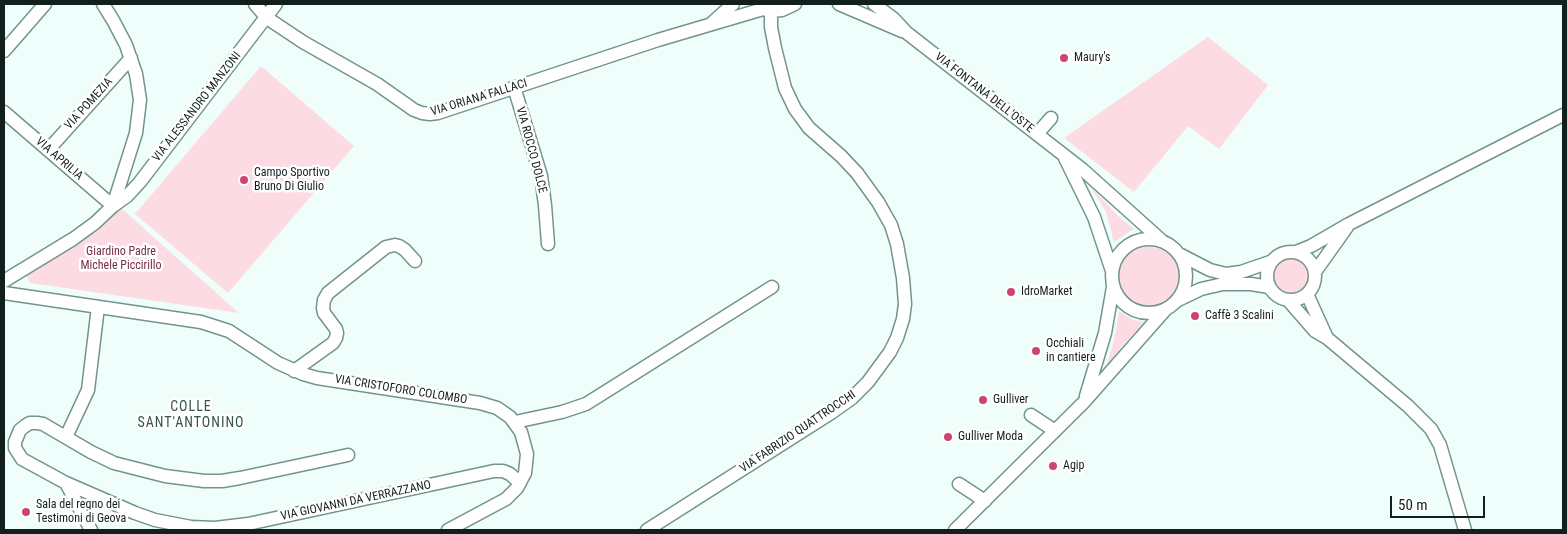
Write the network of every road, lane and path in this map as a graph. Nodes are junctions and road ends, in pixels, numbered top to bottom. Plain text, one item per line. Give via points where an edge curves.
1 (45, 4) edge
2 (102, 4) edge
3 (255, 4) edge
4 (276, 4) edge
5 (733, 4) edge
6 (795, 4) edge
7 (839, 4) edge
8 (874, 4) edge
9 (762, 8) edge
10 (266, 18) junction
11 (710, 24) junction
12 (907, 33) junction
13 (4, 51) edge
14 (131, 58) junction
15 (514, 87) junction
16 (4, 112) edge
17 (1563, 115) edge
18 (1050, 118) dead end
19 (1036, 134) junction
20 (48, 150) junction
21 (1062, 154) junction
22 (113, 206) junction
23 (1349, 224) junction
24 (1161, 240) junction
25 (548, 244) dead end
26 (1296, 252) junction
27 (1181, 255) junction
28 (415, 261) dead end
29 (1270, 262) junction
30 (1112, 272) junction
31 (1315, 272) junction
32 (4, 281) edge
33 (772, 287) dead end
34 (1113, 287) junction
35 (1269, 287) junction
36 (4, 293) edge
37 (1307, 294) junction
38 (1178, 300) junction
39 (1288, 300) junction
40 (98, 307) junction
41 (1166, 309) junction
42 (1327, 338) junction
43 (294, 371) junction
44 (1083, 403) junction
45 (1031, 415) dead end
46 (515, 422) junction
47 (1055, 431) junction
48 (66, 437) junction
49 (348, 455) dead end
50 (66, 482) junction
51 (520, 483) junction
52 (960, 484) dead end
53 (985, 501) junction
54 (91, 530) edge
55 (448, 530) edge
56 (647, 530) edge
57 (956, 530) edge
58 (1465, 530) edge

1 - 13 street
2 - 14 street via 118,28
3 - 10 street, VIA ORIANA FALLACI
4 - 10 street, VIA ALESSANDRO MANZONI
5 - 11 street, VIA ORIANA FALLACI
6 - 9 street, VIA ORIANA FALLACI via 782,10
7 - 12 street, VIA FONTANA DELL'OSTE
8 - 12 street, VIA FONTANA DELL'OSTE
9 - 11 street, VIA ORIANA FALLACI
9 - 56 street, VIA FABRIZIO QUATTROCCHI via 771,27 785,88 794,109 809,128 857,173 891,225 903,278 903,320 890,352 852,398
10 - 15 street, VIA ORIANA FALLACI via 422,113 438,113
10 - 22 street, VIA ALESSANDRO MANZONI via 140,182
11 - 15 street, VIA ORIANA FALLACI
12 - 19 street, VIA FONTANA DELL'OSTE
14 - 20 street, VIA POMEZIA
14 - 22 street via 139,91 139,119
15 - 25 street, VIA ROCCO DOLCE via 541,176
16 - 20 street, VIA APRILIA
17 - 23 street
18 - 19 street
19 - 21 street, VIA FONTANA DELL'OSTE
20 - 22 street, VIA APRILIA
21 - 24 street, VIA FONTANA DELL'OSTE
21 - 30 street, VIA FONTANA DELL'OSTE via 1094,217
22 - 32 street, VIA ALESSANDRO MANZONI via 73,239
23 - 26 street
23 - 31 street
24 - 27 street
24 - 30 street via 1145,239 1129,244 1118,256
26 - 29 street via 1282,253
26 - 31 street via 1309,259
27 - 29 street via 1210,270 1226,274
27 - 38 street via 1187,278
28 - 43 street via 403,248 391,245 328,293 323,308 336,328 336,338
29 - 35 street via 1266,278
30 - 34 street
31 - 37 street via 1315,280
33 - 46 street via 586,404
34 - 41 street via 1119,299 1141,313
34 - 44 street via 1101,348
35 - 38 street via 1223,284 1201,289
35 - 39 street
36 - 40 street, VIA CRISTOFORO COLOMBO
37 - 39 street
37 - 42 street
38 - 41 street
39 - 42 street via 1312,328
40 - 43 street, VIA CRISTOFORO COLOMBO via 218,326
40 - 48 street via 88,390
41 - 44 street
42 - 58 street via 1431,429 1440,445
43 - 46 street, VIA CRISTOFORO COLOMBO via 318,378 487,404 501,410
44 - 47 street
45 - 47 street
46 - 51 street via 527,454
47 - 53 street
48 - 49 street via 114,463 164,476 204,481 240,478
48 - 50 street, VIA GIOVANNI DA VERRAZZANO via 43,424 30,423 20,430 15,442 22,459
50 - 51 street, VIA GIOVANNI DA VERRAZZANO via 155,520 215,528 248,524 494,471 510,474
50 - 54 street
51 - 55 street via 506,499
52 - 53 street
53 - 57 street

